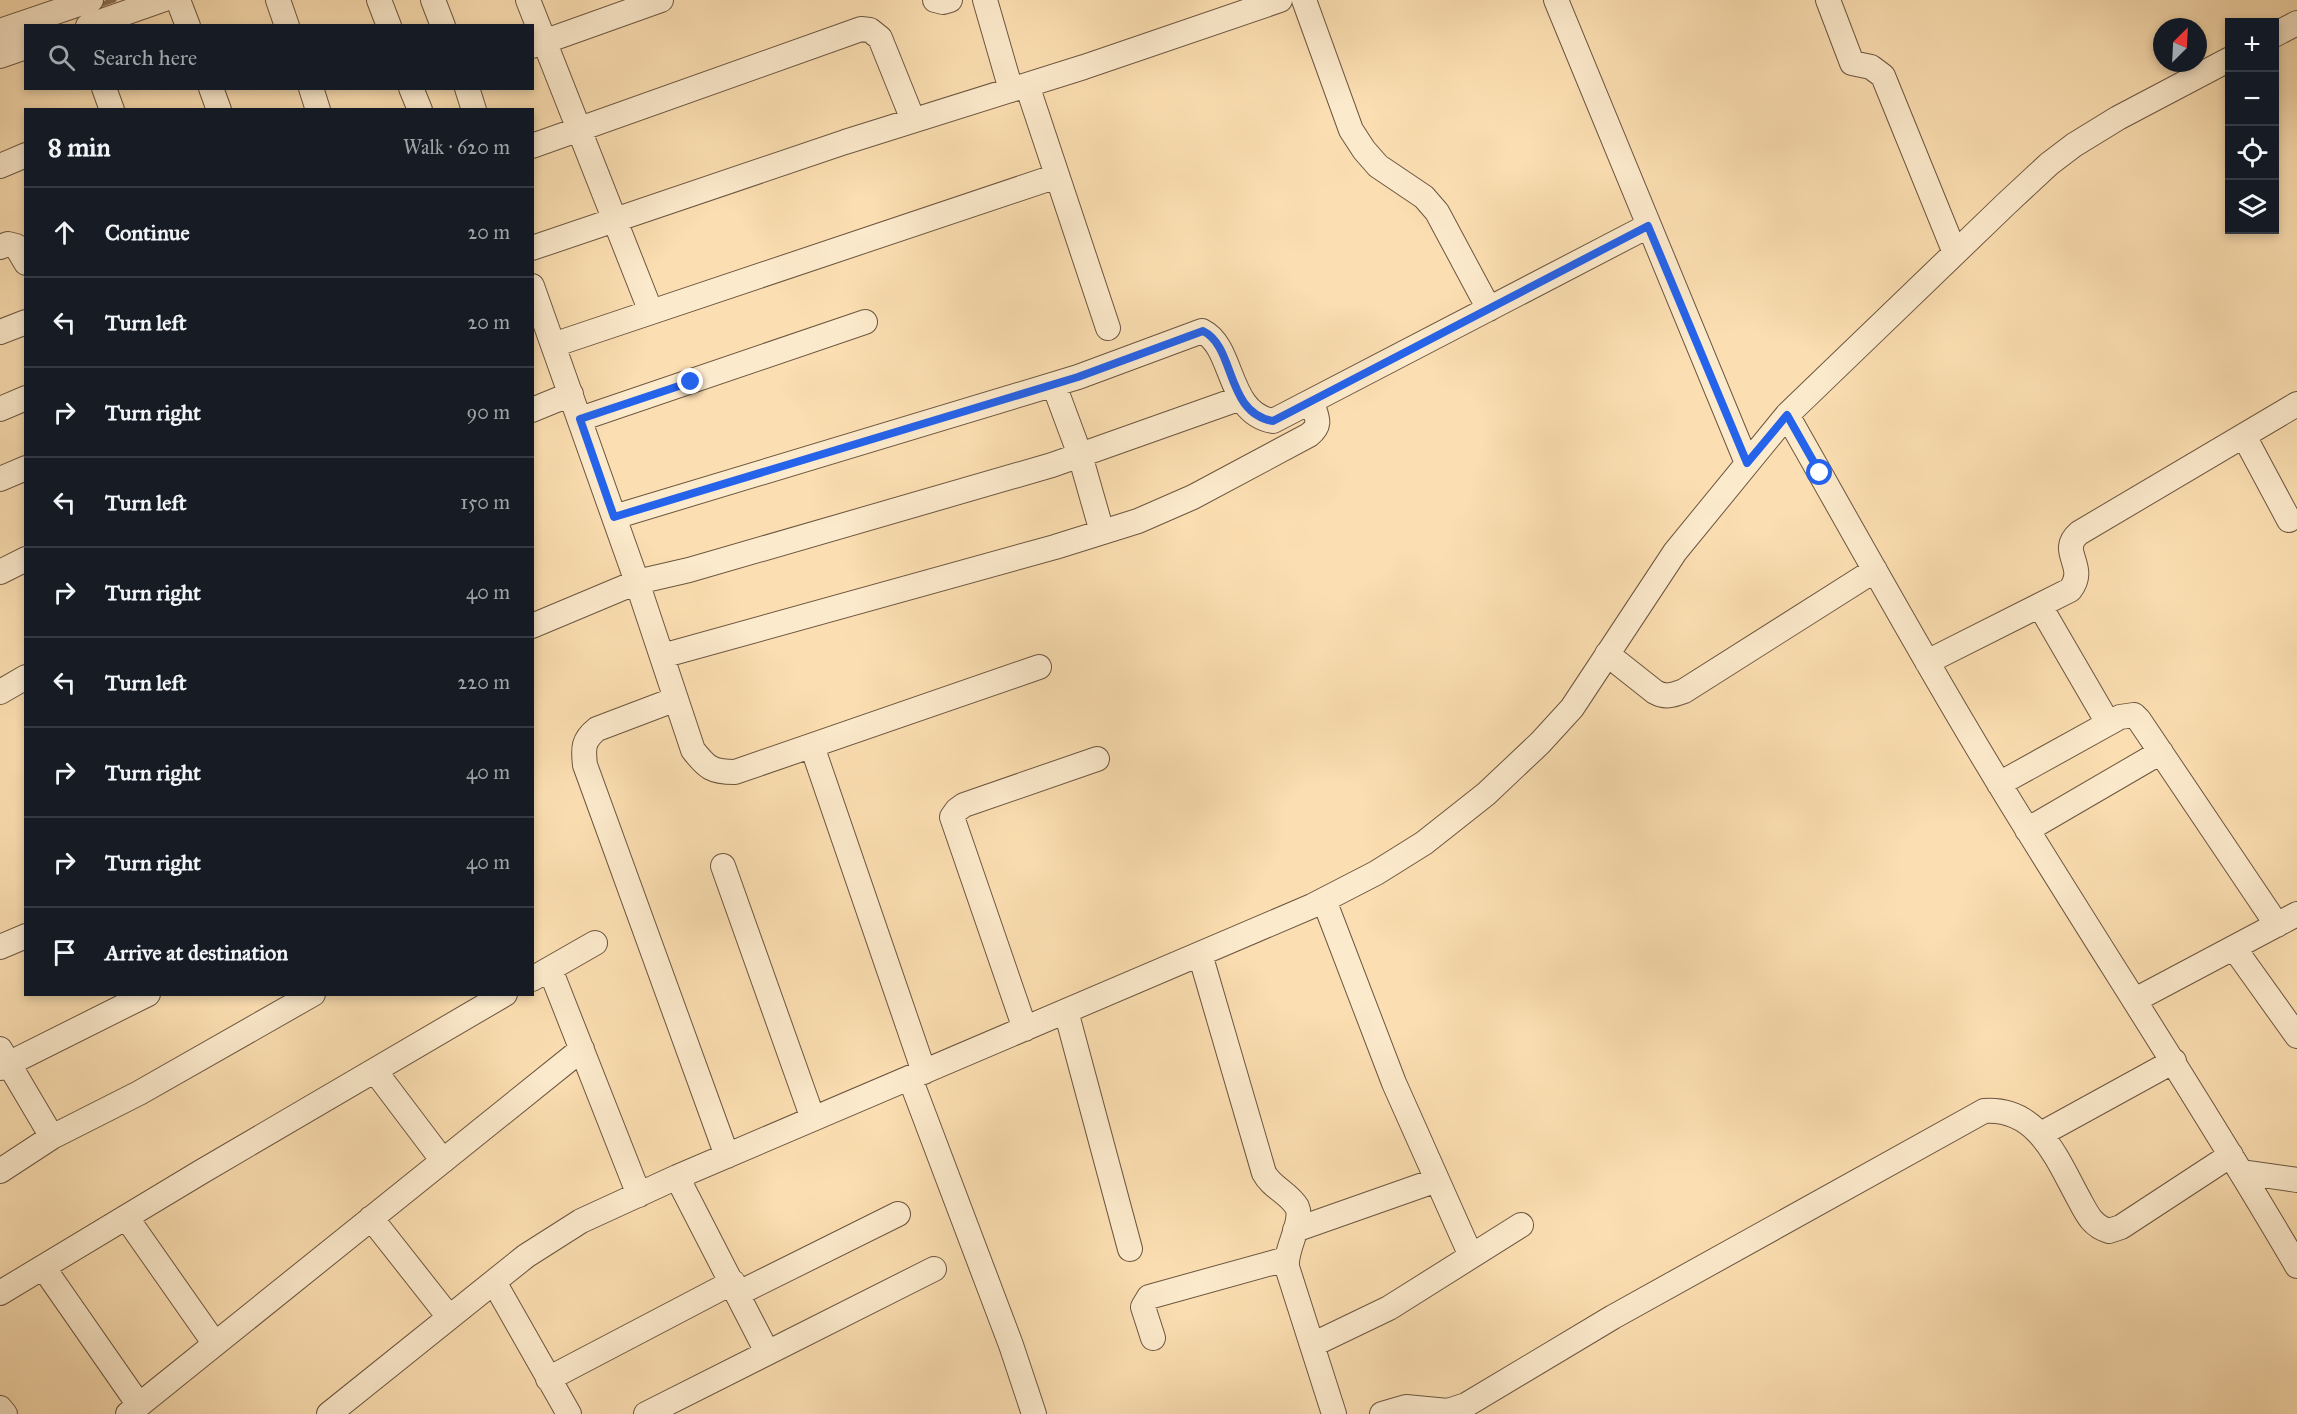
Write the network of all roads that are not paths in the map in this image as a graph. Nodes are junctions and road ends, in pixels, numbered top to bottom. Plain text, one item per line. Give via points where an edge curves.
1 (91, 0) edge
2 (162, 0) edge
3 (178, 0) edge
4 (278, 0) edge
5 (380, 0) edge
6 (433, 0) edge
7 (528, 0) edge
8 (661, 0) edge
9 (935, 0) edge
10 (950, 0) edge
11 (985, 0) edge
12 (1280, 0) edge
13 (1304, 0) edge
14 (1556, 0) edge
15 (1828, 0) edge
16 (1214, 11) edge
17 (2297, 23) edge
18 (94, 24) edge
19 (187, 24) edge
20 (286, 24) edge
21 (387, 24) edge
22 (442, 24) edge
23 (0, 31) edge
24 (2279, 32) edge
25 (539, 44) edge
26 (24, 48) edge
27 (0, 56) edge
28 (2225, 61) edge
29 (1019, 88) junction
30 (105, 90) edge
31 (212, 90) edge
32 (311, 90) edge
33 (412, 90) edge
34 (468, 90) edge
35 (111, 108) edge
36 (218, 108) edge
37 (317, 108) edge
38 (419, 108) edge
39 (473, 108) edge
40 (913, 120) junction
41 (579, 130) junction
42 (534, 145) edge
43 (24, 156) edge
44 (0, 166) edge
45 (1057, 176) junction
46 (615, 220) junction
47 (1648, 226) junction
48 (534, 247) edge
49 (0, 248) edge
50 (1955, 253) junction
51 (24, 260) edge
52 (535, 299) edge
53 (1489, 309) junction
54 (651, 312) junction
55 (865, 322) dead end
56 (24, 323) edge
57 (1108, 328) dead end
58 (0, 332) edge
59 (553, 345) junction
60 (1054, 385) junction
61 (571, 394) junction
62 (1241, 398) junction
63 (24, 399) edge
64 (1312, 402) junction
65 (2297, 404) edge
66 (0, 409) edge
67 (534, 409) edge
68 (1787, 415) junction
69 (580, 419) junction
70 (2244, 436) junction
71 (1080, 455) junction
72 (1747, 463) junction
73 (24, 469) edge
74 (0, 478) edge
75 (614, 517) junction
76 (2289, 520) dead end
77 (1102, 532) junction
78 (24, 560) edge
79 (1875, 570) junction
80 (0, 572) edge
81 (637, 582) junction
82 (2040, 606) junction
83 (534, 625) edge
84 (1607, 654) junction
85 (662, 656) junction
86 (1926, 662) junction
87 (1038, 668) dead end
88 (24, 678) edge
89 (0, 692) edge
90 (676, 699) junction
91 (2108, 723) junction
92 (812, 746) junction
93 (2161, 752) junction
94 (1096, 759) dead end
95 (1999, 784) junction
96 (2027, 830) junction
97 (723, 866) dead end
98 (1324, 900) junction
99 (2287, 919) edge
100 (24, 937) edge
101 (595, 943) dead end
102 (0, 947) edge
103 (2234, 948) junction
104 (1200, 954) junction
105 (541, 974) edge
106 (144, 996) edge
107 (310, 996) edge
108 (502, 996) edge
109 (2135, 1000) junction
110 (1065, 1011) junction
111 (1025, 1029) junction
112 (2297, 1036) edge
113 (582, 1049) junction
114 (3, 1060) edge
115 (2174, 1061) junction
116 (375, 1071) junction
117 (917, 1075) junction
118 (813, 1119) junction
119 (2041, 1134) junction
120 (52, 1137) junction
121 (727, 1156) junction
122 (442, 1161) junction
123 (2236, 1164) junction
124 (0, 1171) edge
125 (677, 1177) junction
126 (1437, 1180) junction
127 (2297, 1180) edge
128 (639, 1194) junction
129 (898, 1214) dead end
130 (126, 1217) junction
131 (371, 1218) junction
132 (1521, 1225) dead end
133 (1295, 1230) junction
134 (1130, 1250) dead end
135 (1471, 1256) junction
136 (1286, 1259) junction
137 (2297, 1266) edge
138 (43, 1267) junction
139 (934, 1269) dead end
140 (494, 1282) junction
141 (736, 1288) junction
142 (0, 1293) edge
143 (449, 1317) junction
144 (1153, 1338) dead end
145 (215, 1344) junction
146 (1312, 1345) junction
147 (767, 1352) junction
148 (548, 1379) junction
149 (0, 1408) edge
150 (134, 1410) edge
151 (5, 1414) edge
152 (329, 1414) edge
153 (569, 1414) edge
154 (646, 1414) edge
155 (1034, 1414) edge
156 (1334, 1414) edge
157 (1382, 1414) edge

1 - 23 street
2 - 18 street
3 - 19 street
4 - 20 street
5 - 21 street
6 - 22 street
7 - 25 street
8 - 25 street
9 - 10 street
11 - 29 street
12 - 16 street
13 - 53 street via 1351,130 1378,166 1424,197 1437,212
14 - 47 street
15 - 50 street via 1852,63 1870,67 1883,76
16 - 29 street
17 - 24 street
25 - 41 street
26 - 27 street
28 - 50 street via 2074,145
29 - 40 street
29 - 45 street
30 - 35 street
31 - 36 street
32 - 37 street
33 - 38 street
34 - 39 street
40 - 41 street via 880,38 861,29
40 - 46 street
41 - 42 street
41 - 46 street
43 - 44 street
45 - 54 street
45 - 57 street
46 - 48 street
46 - 54 street
47 - 53 street
47 - 72 street
49 - 51 street via 16,246
50 - 68 street
52 - 59 street
53 - 64 street
54 - 59 street
55 - 69 street
56 - 58 street
59 - 61 street
60 - 62 street via 1203,331 1214,340
60 - 71 street
60 - 75 street
61 - 67 street
61 - 69 street
62 - 64 street via 1254,413 1273,421
62 - 71 street
63 - 66 street
64 - 77 street via 1318,423 1309,435 1193,498
65 - 70 street
68 - 72 street
68 - 79 street
69 - 75 street
70 - 76 street
70 - 82 street via 2079,533 2070,546 2077,581 2070,590
71 - 77 street
71 - 81 street
72 - 84 street via 1675,552
73 - 74 street
75 - 81 street
77 - 85 street
78 - 80 street
79 - 84 street via 1672,695 1655,692
79 - 86 street
81 - 83 street
81 - 85 street
82 - 86 street
82 - 91 street
84 - 98 street via 1572,708 1486,794 1424,843
85 - 90 street
86 - 95 street
87 - 92 street
88 - 89 street
90 - 92 street via 693,750 717,772 735,772
90 - 121 street via 597,729 583,747 585,765
91 - 93 street via 2134,715
91 - 95 street
92 - 117 street
93 - 96 street
93 - 99 street
94 - 111 street via 964,806 952,817
95 - 96 street
96 - 109 street
97 - 118 street
98 - 104 street
98 - 126 street via 1394,1083
99 - 103 street
100 - 102 street
101 - 105 street
103 - 109 street
103 - 112 street
104 - 110 street
104 - 133 street via 1264,1173 1296,1206
105 - 113 street
106 - 114 street
107 - 120 street via 139,1093
108 - 116 street
109 - 115 street
110 - 111 street
110 - 134 street
111 - 117 street
113 - 122 street
113 - 128 street
114 - 120 street
115 - 119 street
115 - 123 street
116 - 122 street
116 - 130 street
117 - 118 street
117 - 155 street
118 - 121 street
119 - 123 street via 2093,1223 2109,1231
119 - 157 street via 2012,1113 1984,1111 1613,1317 1466,1405 1448,1411 1406,1407
120 - 124 street
121 - 125 street
122 - 131 street
123 - 127 street
123 - 137 street
125 - 128 street
125 - 141 street
126 - 133 street
126 - 135 street
128 - 140 street via 581,1221
129 - 141 street
130 - 138 street
130 - 145 street
131 - 143 street
131 - 145 street
132 - 135 street
133 - 136 street
135 - 146 street via 1389,1308
136 - 144 street via 1149,1297 1143,1306
136 - 146 street
138 - 142 street
138 - 150 street
139 - 147 street
140 - 143 street
140 - 148 street
141 - 147 street
141 - 148 street
143 - 152 street
145 - 150 street
146 - 156 street
147 - 154 street
148 - 153 street
149 - 151 street

